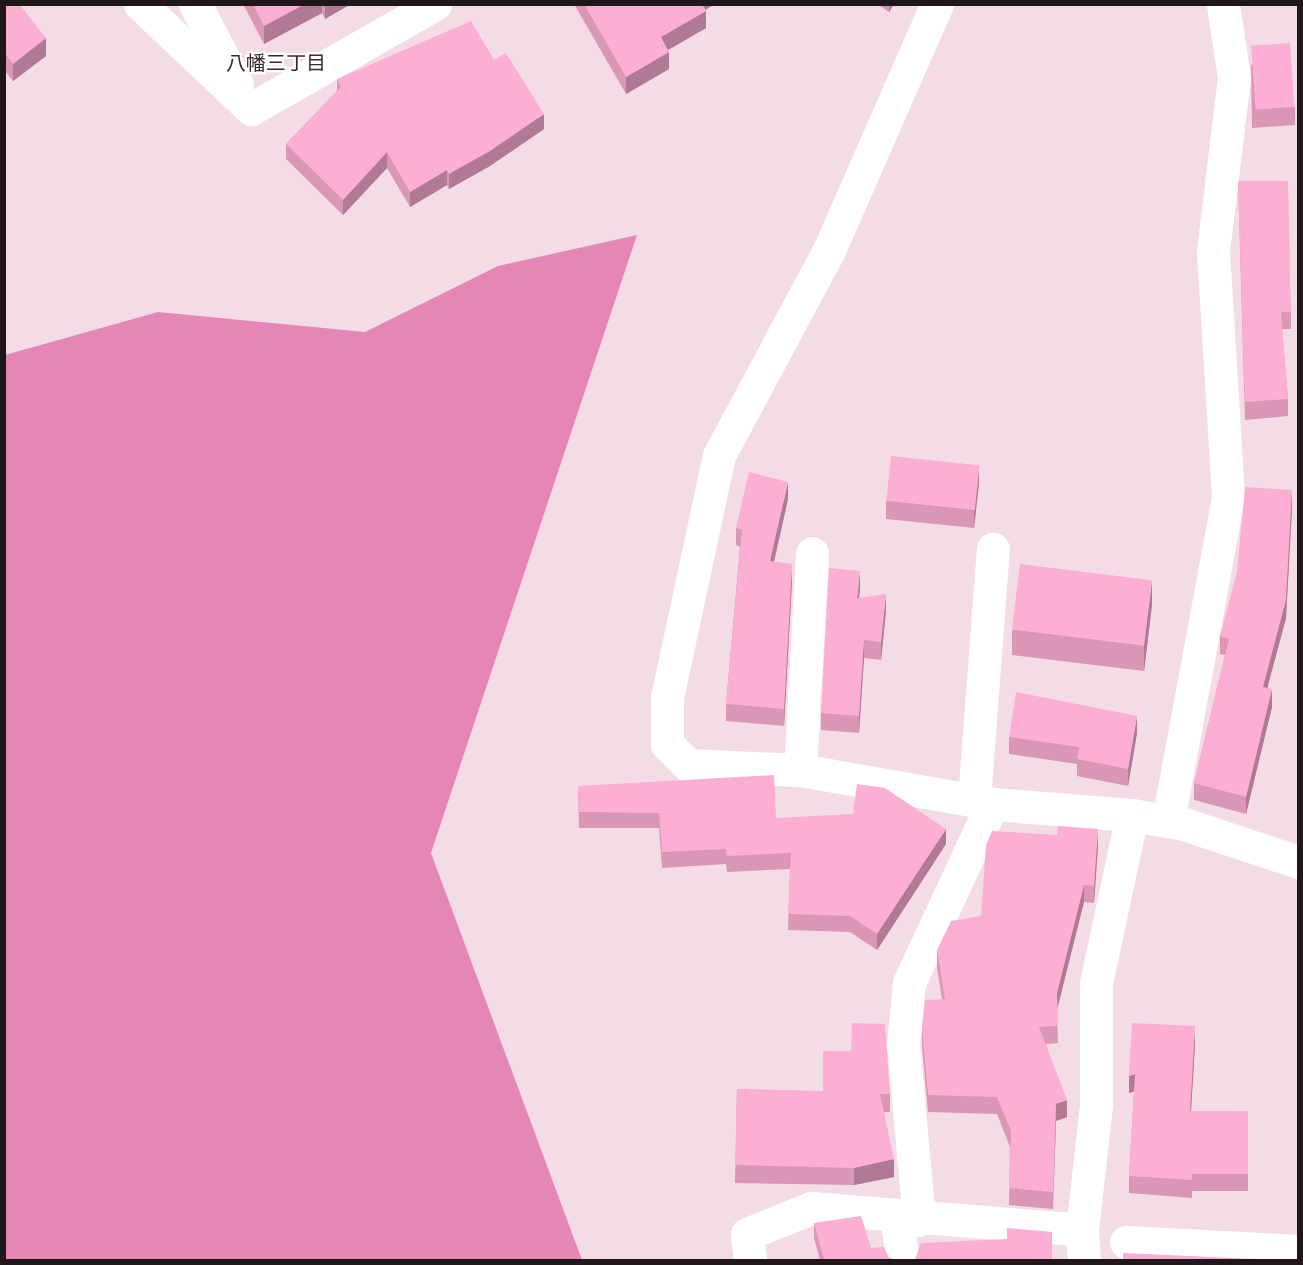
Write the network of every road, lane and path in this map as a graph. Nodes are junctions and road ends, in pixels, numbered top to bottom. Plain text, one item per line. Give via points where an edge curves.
1 (140, 4) edge
2 (195, 4) edge
3 (435, 4) edge
4 (937, 4) edge
5 (1223, 4) edge
6 (251, 109) junction
7 (993, 549) dead end
8 (812, 554) dead end
9 (800, 770) junction
10 (983, 802) junction
11 (1132, 815) junction
12 (1168, 821) junction
13 (1299, 862) edge
14 (908, 1218) junction
15 (1126, 1242) dead end
16 (1083, 1245) edge
17 (1299, 1251) edge
18 (750, 1260) edge
19 (903, 1260) edge

1 - 6 street
2 - 6 street
3 - 6 street
4 - 9 street via 828,252 719,455 667,697 667,744 688,765
5 - 12 street via 1234,78 1213,251 1228,496
7 - 10 street
8 - 9 street
9 - 10 street
10 - 11 street
10 - 14 street via 909,983 903,1045
11 - 12 street
11 - 16 street via 1096,983 1096,1105
12 - 13 street
14 - 16 street
14 - 18 street via 811,1208 747,1234
14 - 19 street
15 - 17 street

